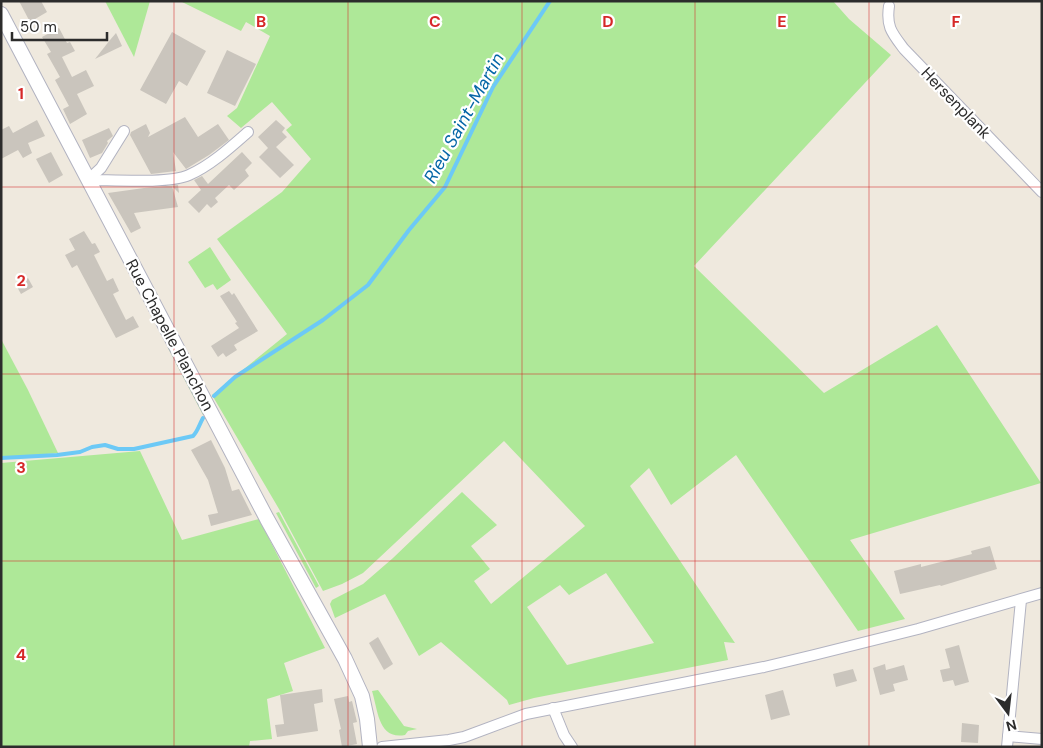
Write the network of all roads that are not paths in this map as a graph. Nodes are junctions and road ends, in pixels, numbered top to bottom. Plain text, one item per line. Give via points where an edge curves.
1 (889, 6) dead end
2 (1, 14) edge
3 (124, 131) dead end
4 (248, 132) dead end
5 (88, 180) junction
6 (1042, 192) edge
7 (1042, 593) edge
8 (1021, 600) junction
9 (553, 708) junction
10 (1008, 736) junction
11 (1042, 739) edge
12 (370, 747) edge
13 (382, 747) edge
14 (572, 747) edge
15 (1007, 747) edge

1 - 6 street, Hersenplank via 887,19 904,49
2 - 5 street, Rue Chapelle Planchon
3 - 5 street via 101,168
4 - 5 street via 227,151 190,175 175,180
5 - 12 street, Rue Chapelle Planchon via 358,687 367,719
7 - 8 street
8 - 9 street via 764,667
8 - 10 street
9 - 13 street via 514,718 464,737
9 - 14 street
10 - 11 street
10 - 15 street

